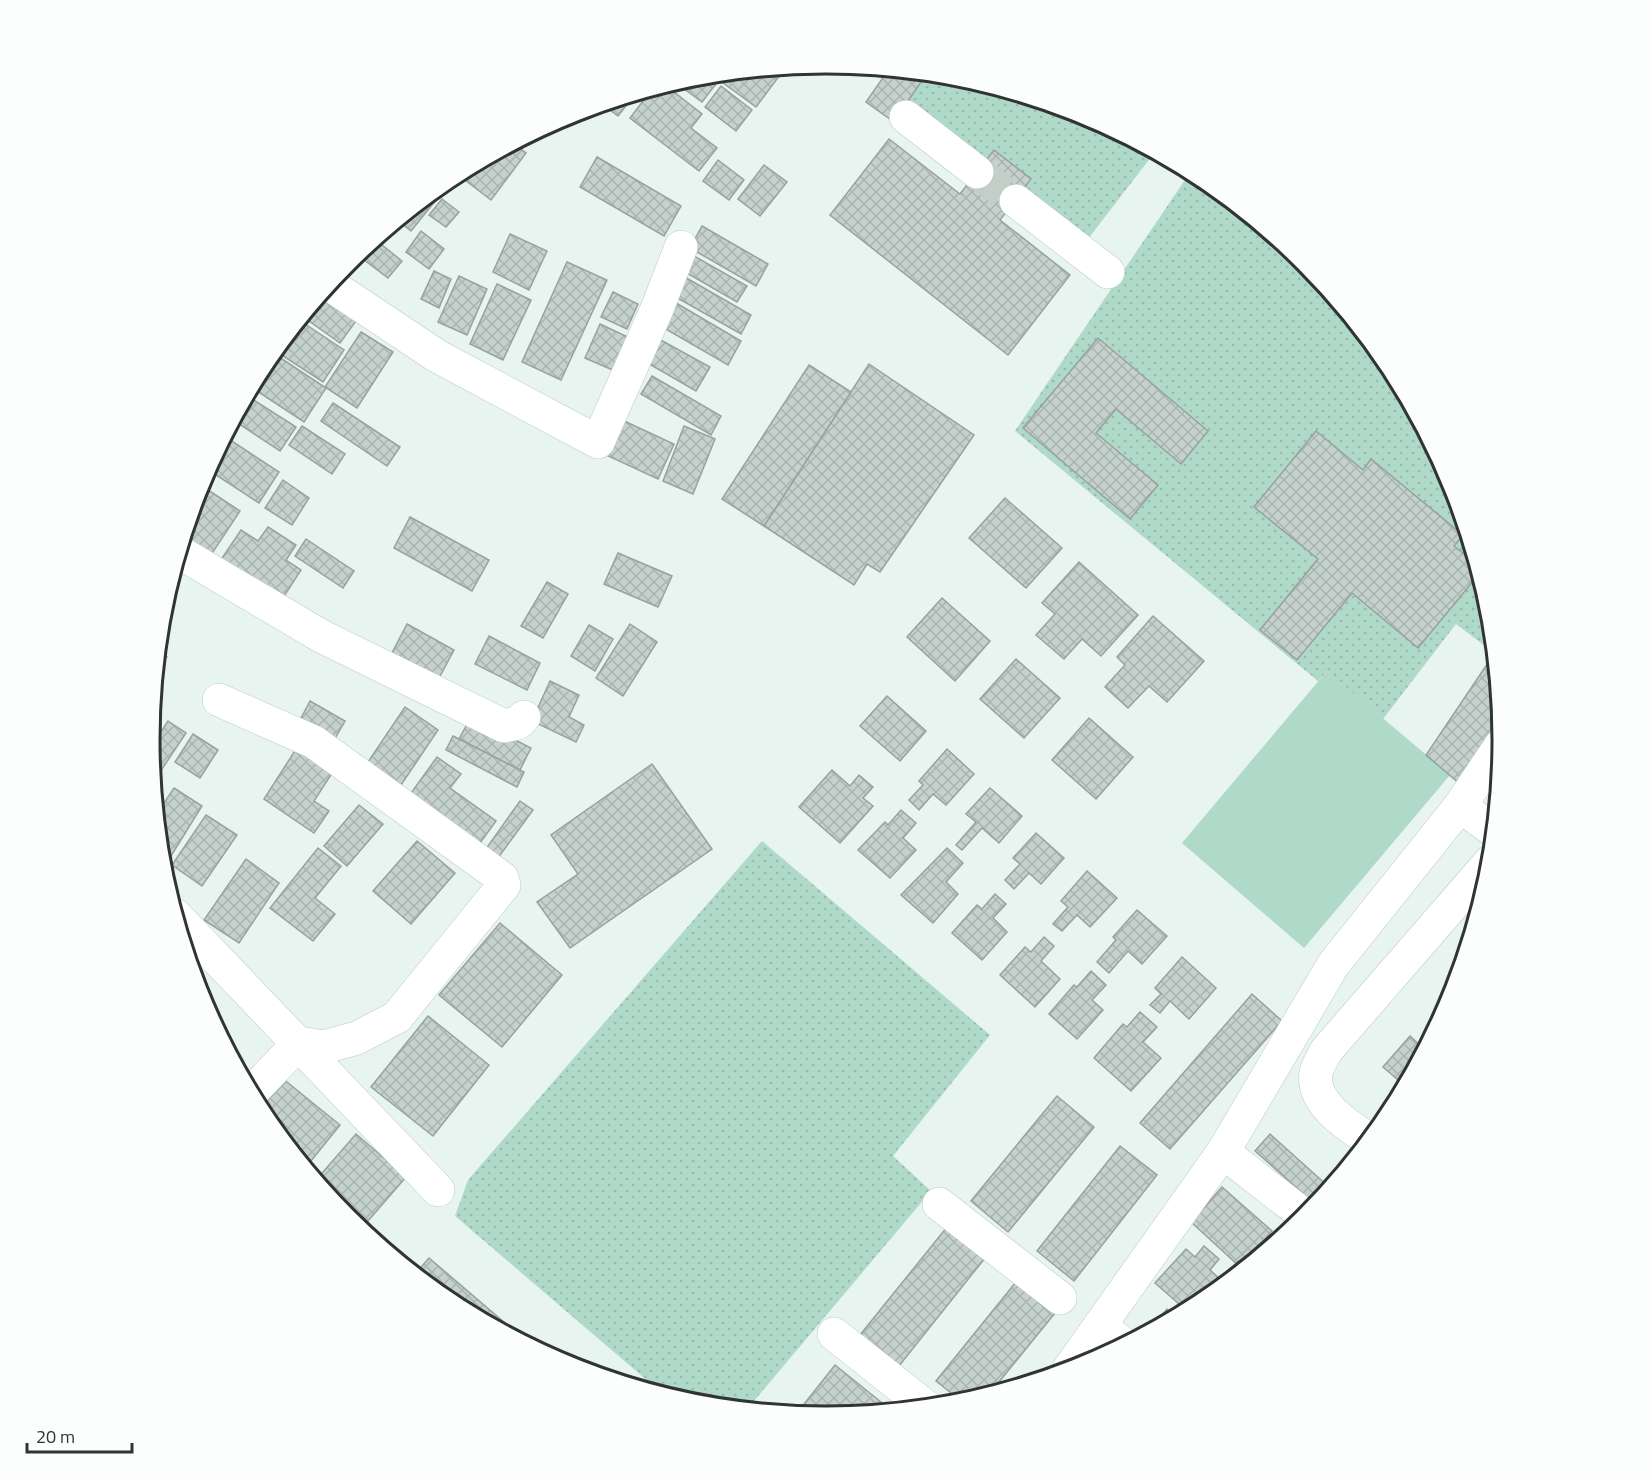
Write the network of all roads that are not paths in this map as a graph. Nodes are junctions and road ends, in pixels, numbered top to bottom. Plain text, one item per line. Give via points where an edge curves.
1 (906, 117) dead end
2 (977, 172) tunnel mouth
3 (1016, 201) tunnel mouth
4 (681, 247) dead end
5 (1108, 272) dead end
6 (336, 289) edge
7 (185, 556) edge
8 (219, 700) dead end
9 (524, 717) dead end
10 (1491, 761) edge
11 (1460, 806) junction
12 (1486, 825) edge
13 (1477, 877) edge
14 (187, 927) edge
15 (299, 1043) junction
16 (258, 1086) edge
17 (1362, 1134) edge
18 (1223, 1152) junction
19 (438, 1190) dead end
20 (939, 1204) dead end
21 (1297, 1209) edge
22 (1060, 1298) dead end
23 (834, 1334) dead end
24 (1111, 1334) edge
25 (1093, 1349) edge
26 (916, 1399) edge

1 - 2 street
3 - 5 street
4 - 6 street via 598,442 437,356
7 - 9 street via 321,636 504,726 518,723
8 - 15 street via 314,742 502,878 504,885 398,1017 357,1038 324,1047
10 - 11 street
11 - 12 street
11 - 18 street via 1333,965
13 - 17 street via 1326,1051 1316,1073 1320,1093 1337,1117
14 - 15 street
15 - 16 street
15 - 19 street
18 - 21 street
18 - 24 street
20 - 22 street
23 - 26 street
24 - 25 street

